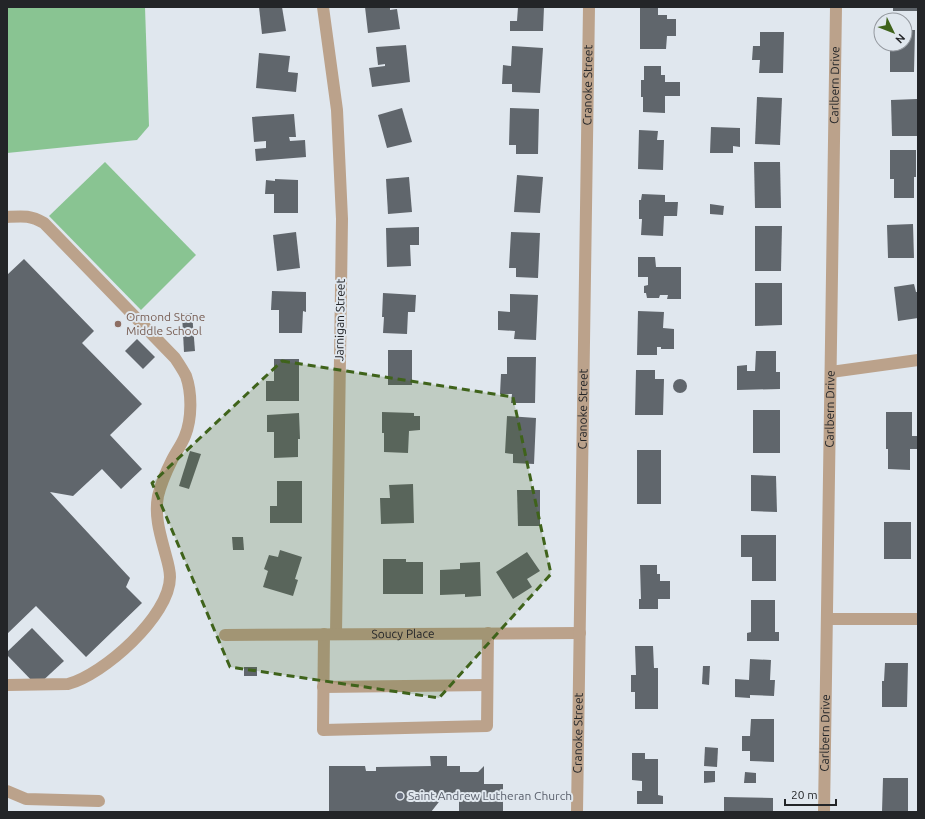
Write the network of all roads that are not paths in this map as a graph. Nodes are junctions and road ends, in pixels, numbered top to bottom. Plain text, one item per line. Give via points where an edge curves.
1 (323, 7) edge
2 (589, 7) edge
3 (836, 7) edge
4 (7, 218) edge
5 (918, 360) edge
6 (831, 372) junction
7 (828, 619) junction
8 (918, 619) edge
9 (580, 632) junction
10 (488, 633) junction
11 (225, 634) dead end
12 (330, 634) junction
13 (7, 685) edge
14 (487, 685) junction
15 (323, 687) junction
16 (7, 791) edge
17 (99, 801) dead end
18 (577, 812) edge
19 (824, 812) edge

1 - 12 street, Jarnigan Street via 337,110 342,219
2 - 9 street, Cranoke Street
3 - 6 street, Carlbern Drive
4 - 13 street via 24,216 44,223 175,358 185,374 190,407 185,437 162,481 158,498 157,520 170,577 168,591 154,618 129,645 75,682
5 - 6 street
6 - 7 street, Carlbern Drive
7 - 8 street
7 - 19 street, Carlbern Drive
9 - 10 street, Soucy Place
9 - 18 street, Cranoke Street
10 - 12 street, Soucy Place
10 - 14 street
11 - 12 street, Soucy Place
12 - 15 street, Jarnigan Street
14 - 15 street
14 - 15 street, Jarnigan Street via 487,726 323,730
16 - 17 street via 26,799

